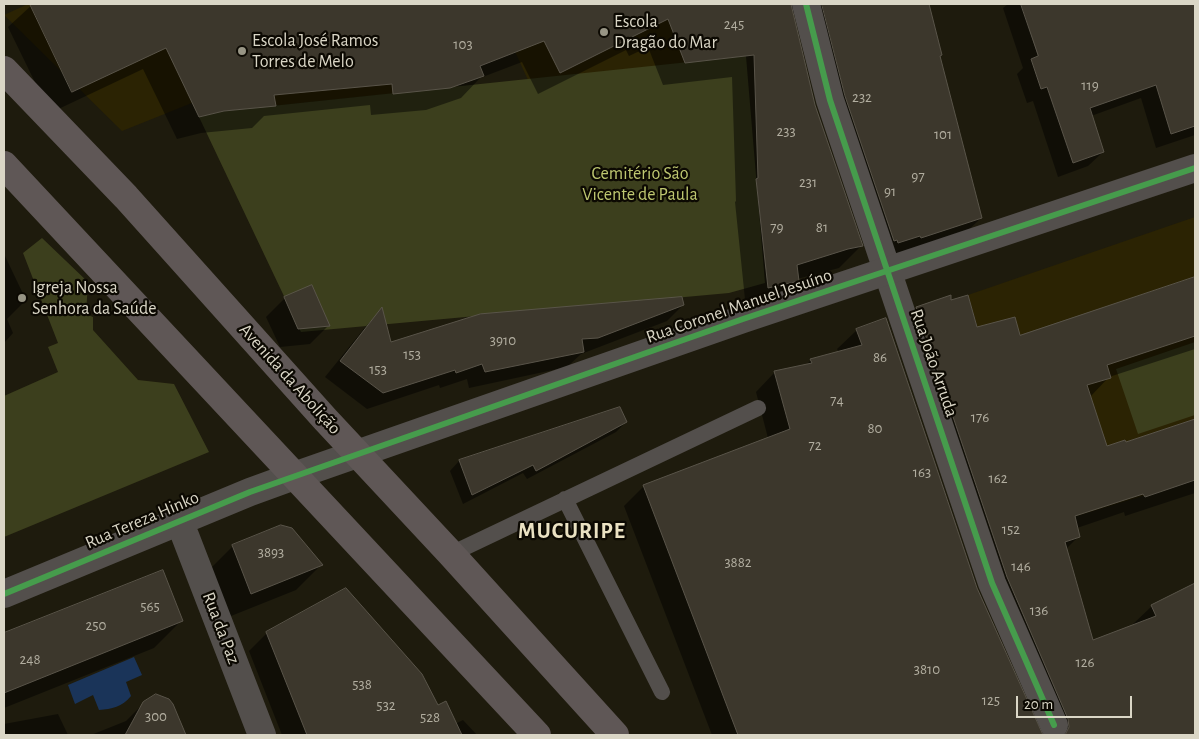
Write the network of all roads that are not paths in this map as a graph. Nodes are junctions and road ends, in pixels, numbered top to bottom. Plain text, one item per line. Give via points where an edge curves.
1 (806, 4) edge
2 (4, 70) edge
3 (4, 166) edge
4 (1195, 168) edge
5 (887, 271) junction
6 (758, 408) dead end
7 (358, 454) junction
8 (294, 476) junction
9 (565, 499) junction
10 (179, 520) junction
11 (451, 554) junction
12 (4, 594) edge
13 (662, 692) dead end
14 (1054, 725) dead end
15 (262, 735) edge
16 (537, 735) edge
17 (616, 735) edge

1 - 5 street, Rua João Arruda via 830,100
2 - 7 main road, Avenida da Abolição via 144,216
3 - 8 main road
4 - 5 street, Rua Coronel Manuel Jesuíno
5 - 7 street, Rua Coronel Manuel Jesuíno
5 - 14 street, Rua João Arruda via 992,583
6 - 9 lane
7 - 8 street, Rua Coronel Manuel Jesuíno
7 - 11 main road, Avenida da Abolição
8 - 10 street, Rua Tereza Hinko
8 - 16 main road
9 - 11 lane
9 - 13 lane
10 - 12 street, Rua Tereza Hinko
10 - 15 street, Rua da Paz
11 - 17 main road, Avenida da Abolição

